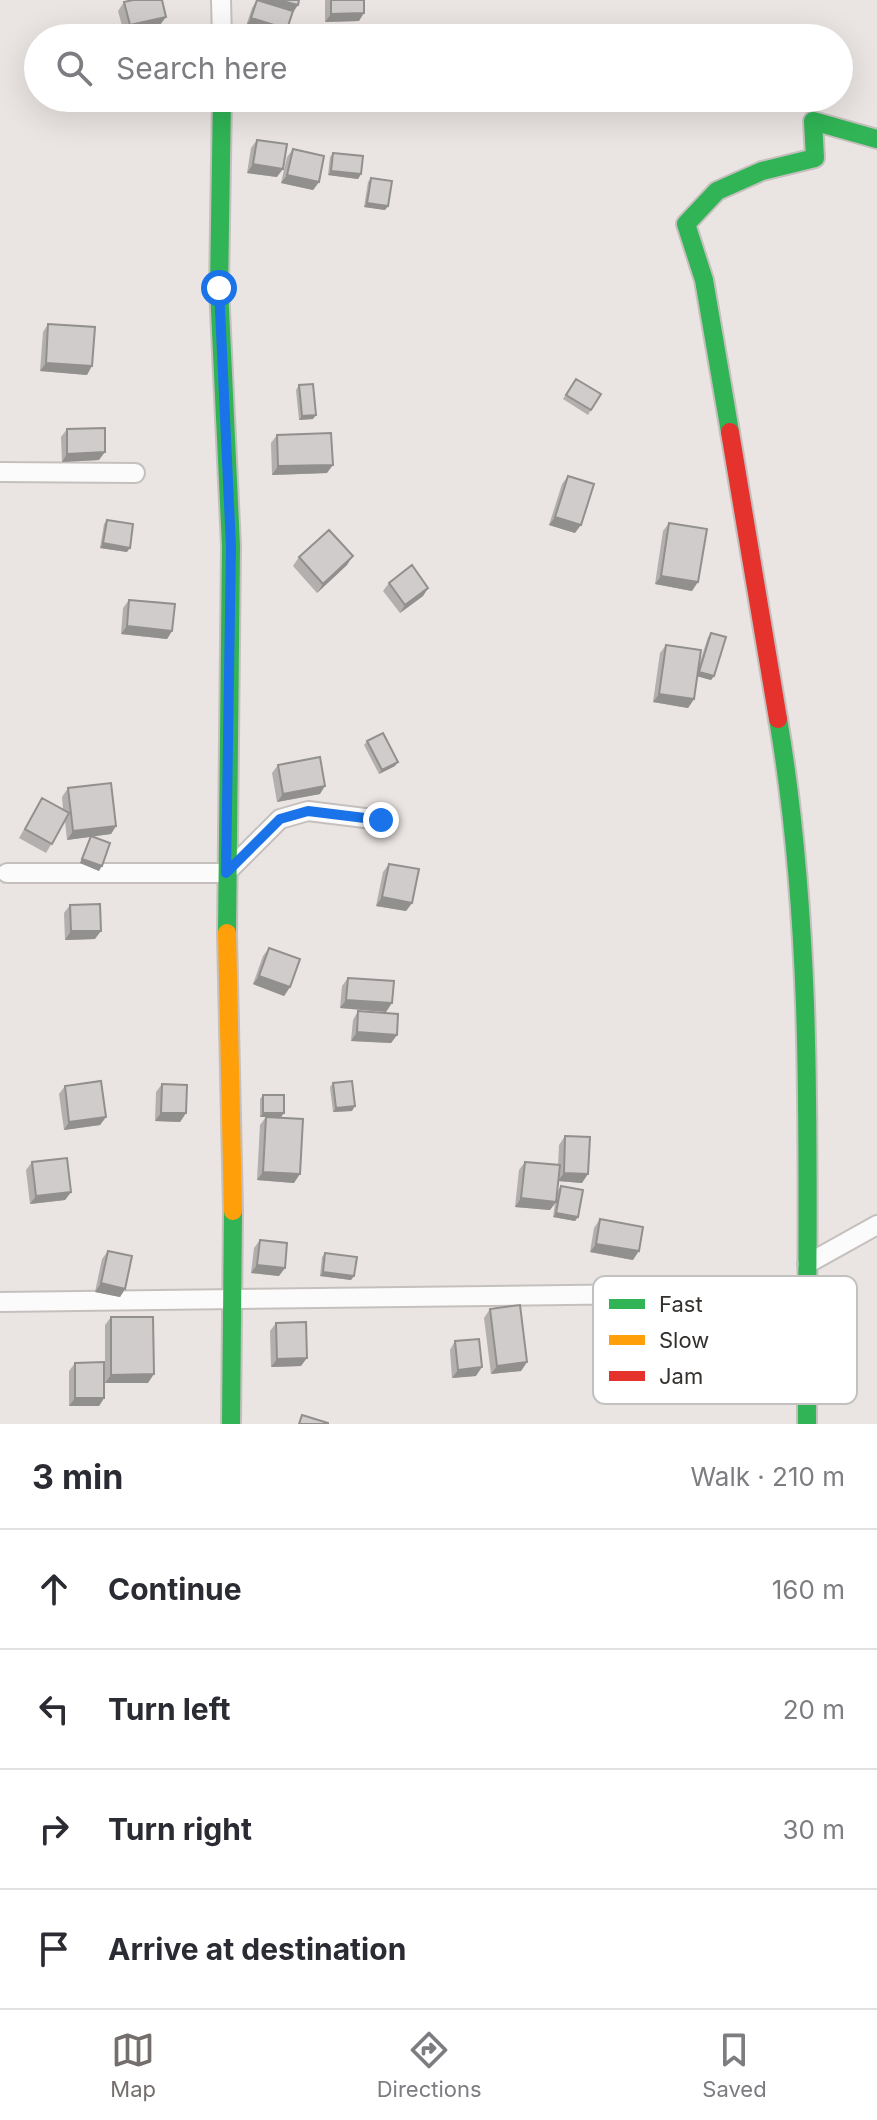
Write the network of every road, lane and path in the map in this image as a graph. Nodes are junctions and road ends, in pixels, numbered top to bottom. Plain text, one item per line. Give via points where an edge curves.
1 (221, 0) edge
2 (222, 24) edge
3 (222, 112) edge
4 (877, 139) edge
5 (0, 472) edge
6 (135, 473) dead end
7 (381, 820) dead end
8 (7, 873) dead end
9 (226, 873) junction
10 (877, 1225) edge
11 (807, 1264) junction
12 (807, 1276) edge
13 (593, 1296) edge
14 (0, 1302) edge
15 (230, 1302) junction
16 (231, 1424) edge

1 - 2 street
3 - 9 street via 219,288 231,546
4 - 11 street via 813,121 815,158 762,171 717,191 686,224 704,280 792,800 806,1066
5 - 6 street
7 - 9 street via 308,811 280,819
8 - 9 street
9 - 15 street
10 - 11 street
11 - 12 street
13 - 15 street
14 - 15 street
15 - 16 street

